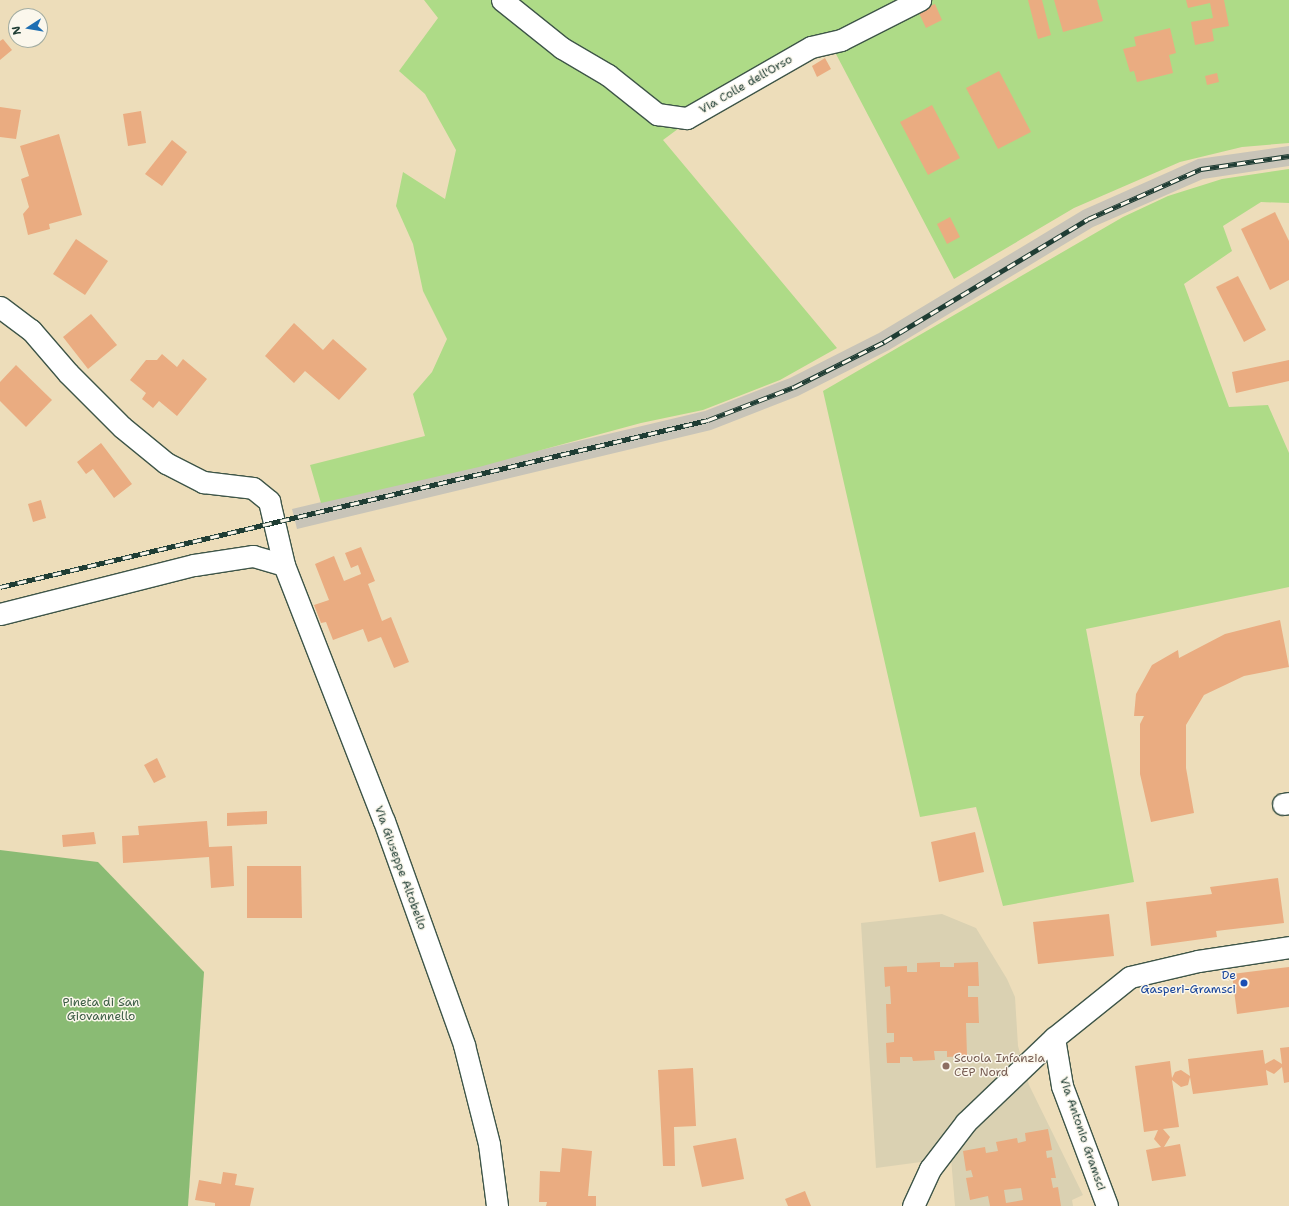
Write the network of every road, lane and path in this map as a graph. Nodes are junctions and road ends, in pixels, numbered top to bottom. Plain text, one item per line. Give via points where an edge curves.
1 (502, 0) edge
2 (920, 0) edge
3 (0, 306) edge
4 (284, 566) junction
5 (0, 614) edge
6 (1289, 948) edge
7 (1054, 1038) junction
8 (497, 1206) edge
9 (913, 1206) edge
10 (1107, 1206) edge

1 - 2 street, Via Colle dell'Orso via 562,48 608,74 658,114 687,118 811,47 841,40
3 - 4 street, Via Giuseppe Altobello via 31,330 68,373 122,427 166,463 203,482 252,488 269,501
4 - 5 street via 253,556 194,565
4 - 8 street, Via Giuseppe Altobello via 384,821 464,1045 489,1144
6 - 7 street via 1198,961 1130,977
7 - 9 street via 966,1122 930,1169
7 - 10 street, Via Antonio Gramsci via 1062,1086

